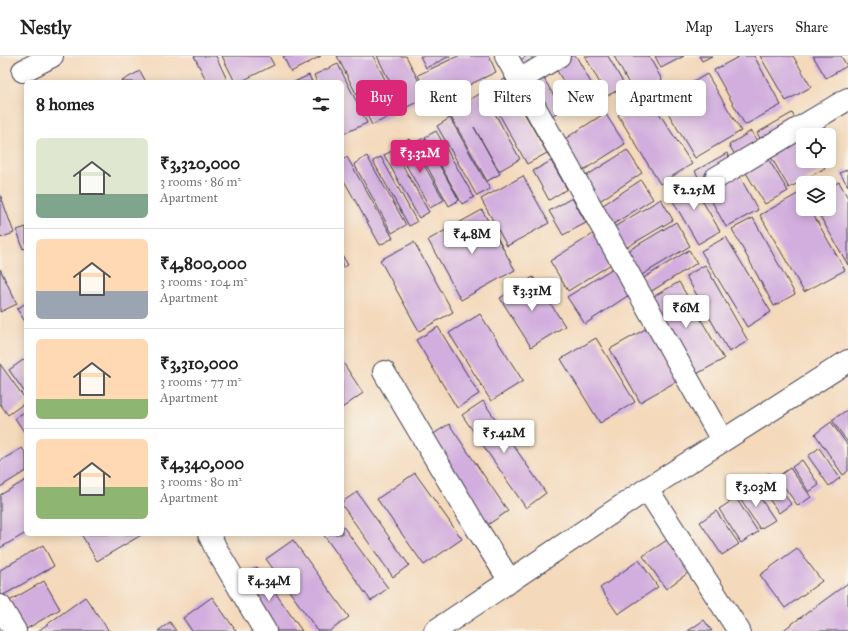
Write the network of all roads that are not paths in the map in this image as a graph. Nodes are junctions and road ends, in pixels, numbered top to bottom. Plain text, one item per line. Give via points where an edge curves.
1 (52, 56) edge
2 (506, 56) edge
3 (559, 56) edge
4 (23, 70) edge
5 (520, 80) joint
6 (848, 99) edge
7 (540, 116) edge
8 (716, 178) dead end
9 (848, 361) edge
10 (384, 372) dead end
11 (722, 440) junction
12 (647, 489) junction
13 (210, 536) edge
14 (510, 581) junction
15 (0, 606) edge
16 (15, 631) edge
17 (265, 631) edge
18 (435, 631) edge
19 (740, 631) edge

1 - 4 street
2 - 5 street
3 - 5 street
6 - 8 street
7 - 11 street
9 - 11 street
10 - 14 street
11 - 12 street
12 - 14 street
12 - 19 street
13 - 17 street
14 - 18 street
15 - 16 street

